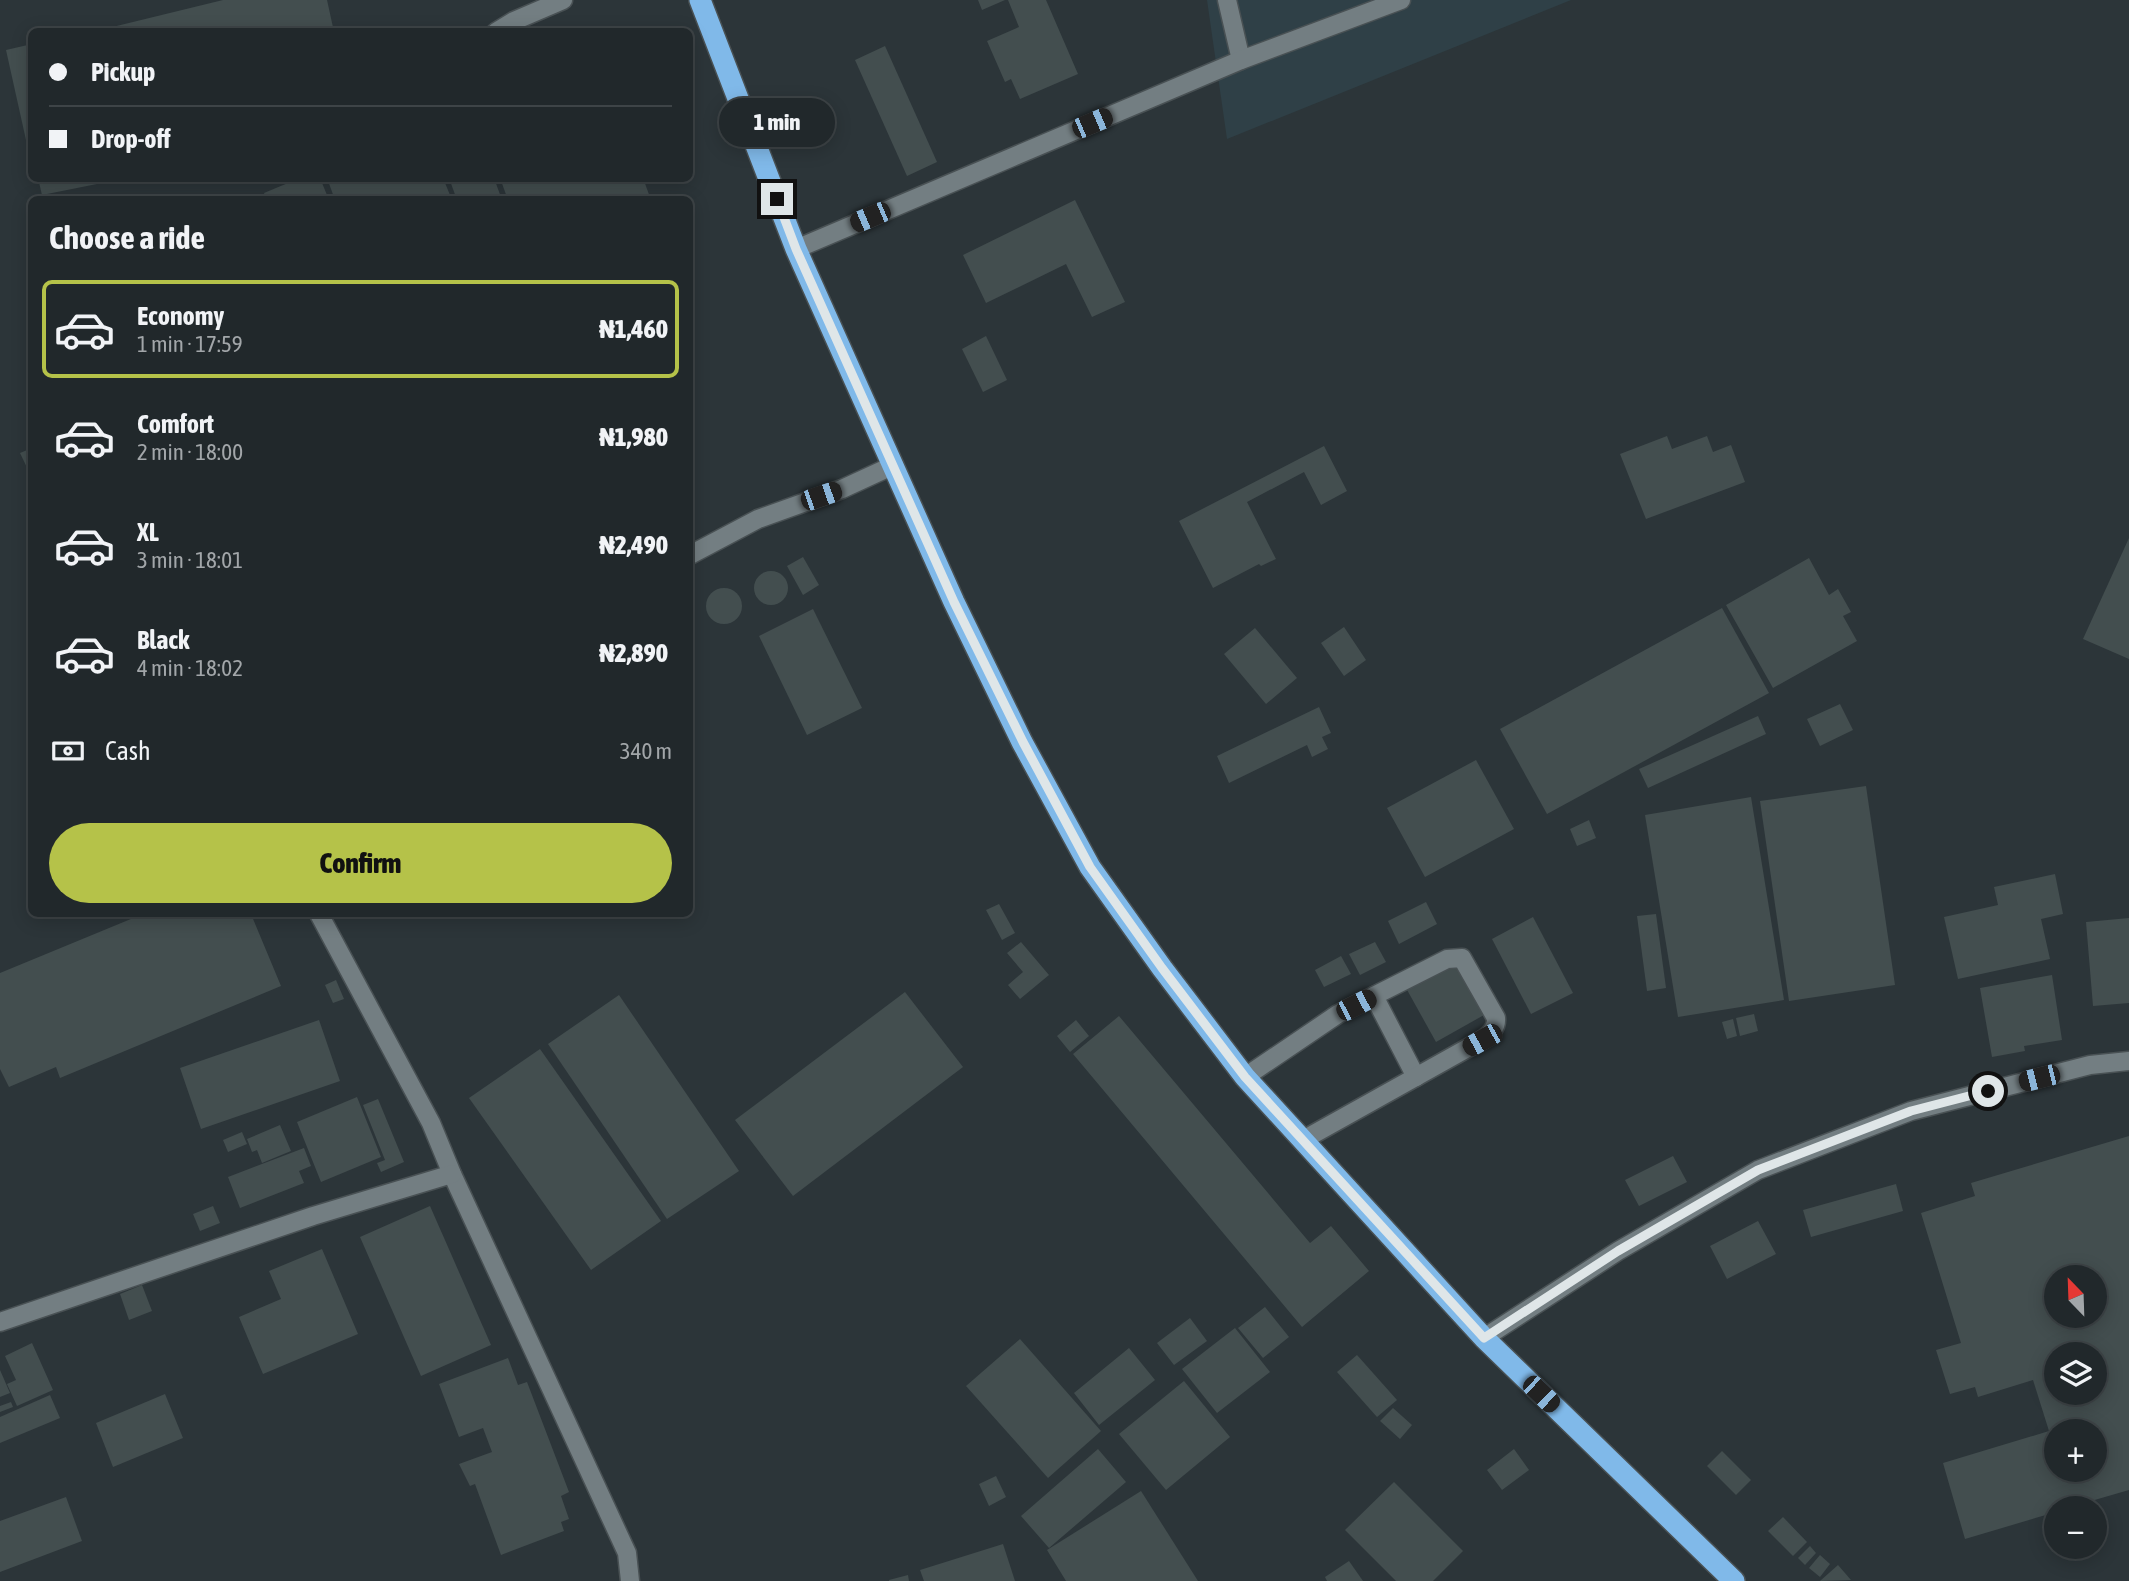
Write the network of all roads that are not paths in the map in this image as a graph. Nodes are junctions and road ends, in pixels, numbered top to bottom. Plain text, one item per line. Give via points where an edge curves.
1 (563, 0) edge
2 (700, 0) edge
3 (1227, 0) edge
4 (1401, 0) edge
5 (503, 28) edge
6 (1241, 60) junction
7 (796, 249) junction
8 (894, 465) junction
9 (693, 553) edge
10 (321, 917) edge
11 (1374, 996) junction
12 (2129, 1061) edge
13 (1245, 1077) junction
14 (1416, 1077) junction
15 (1303, 1140) junction
16 (452, 1174) junction
17 (0, 1322) edge
18 (1484, 1338) junction
19 (630, 1581) edge
20 (1734, 1581) edge

1 - 5 street
2 - 7 highway
3 - 6 street
4 - 6 street
6 - 7 street
7 - 8 highway
8 - 9 street via 758,519
8 - 13 highway via 954,602 1090,867
10 - 16 street via 431,1123
11 - 13 street via 1338,1014
11 - 14 street
11 - 14 street via 1459,957 1496,1018 1493,1030 1482,1040
12 - 18 street via 2090,1065 1911,1111 1758,1170 1618,1251
13 - 15 highway
14 - 15 street
15 - 18 highway
16 - 17 street
16 - 19 street via 627,1553
18 - 20 highway

